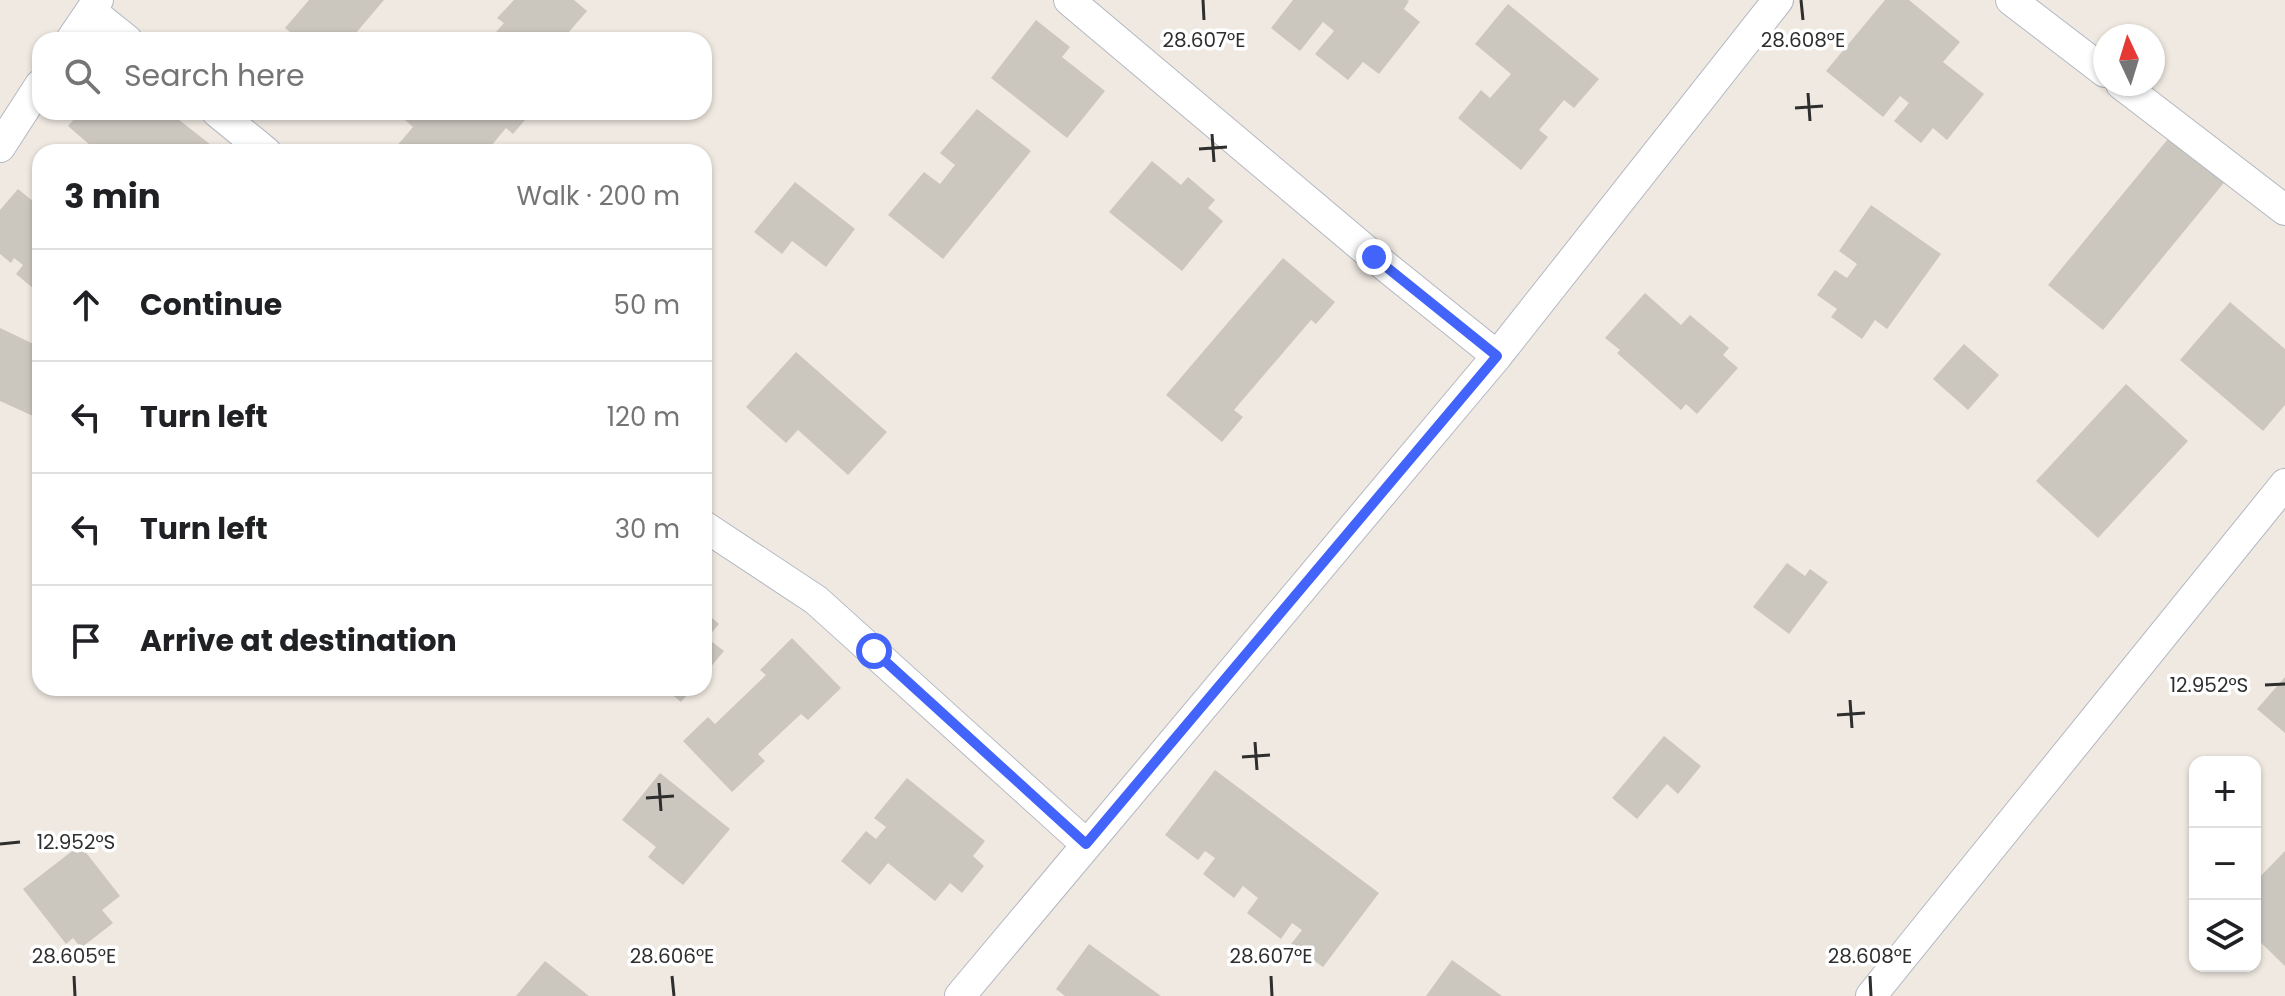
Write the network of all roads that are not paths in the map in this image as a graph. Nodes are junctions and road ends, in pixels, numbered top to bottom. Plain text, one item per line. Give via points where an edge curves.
1 (1069, 0) edge
2 (1778, 0) edge
3 (2011, 0) edge
4 (94, 5) edge
5 (76, 32) edge
6 (119, 32) edge
7 (2093, 63) edge
8 (2137, 96) edge
9 (32, 97) edge
10 (227, 120) edge
11 (256, 144) edge
12 (0, 147) edge
13 (2285, 210) edge
14 (1497, 356) junction
15 (2285, 484) edge
16 (712, 531) edge
17 (1086, 844) junction
18 (960, 996) edge
19 (1871, 996) edge

1 - 14 street
2 - 14 street
3 - 7 street
4 - 5 street
4 - 6 street
8 - 13 street
9 - 12 street
10 - 11 street
14 - 17 street
15 - 19 street
16 - 17 street via 816,600
17 - 18 street

